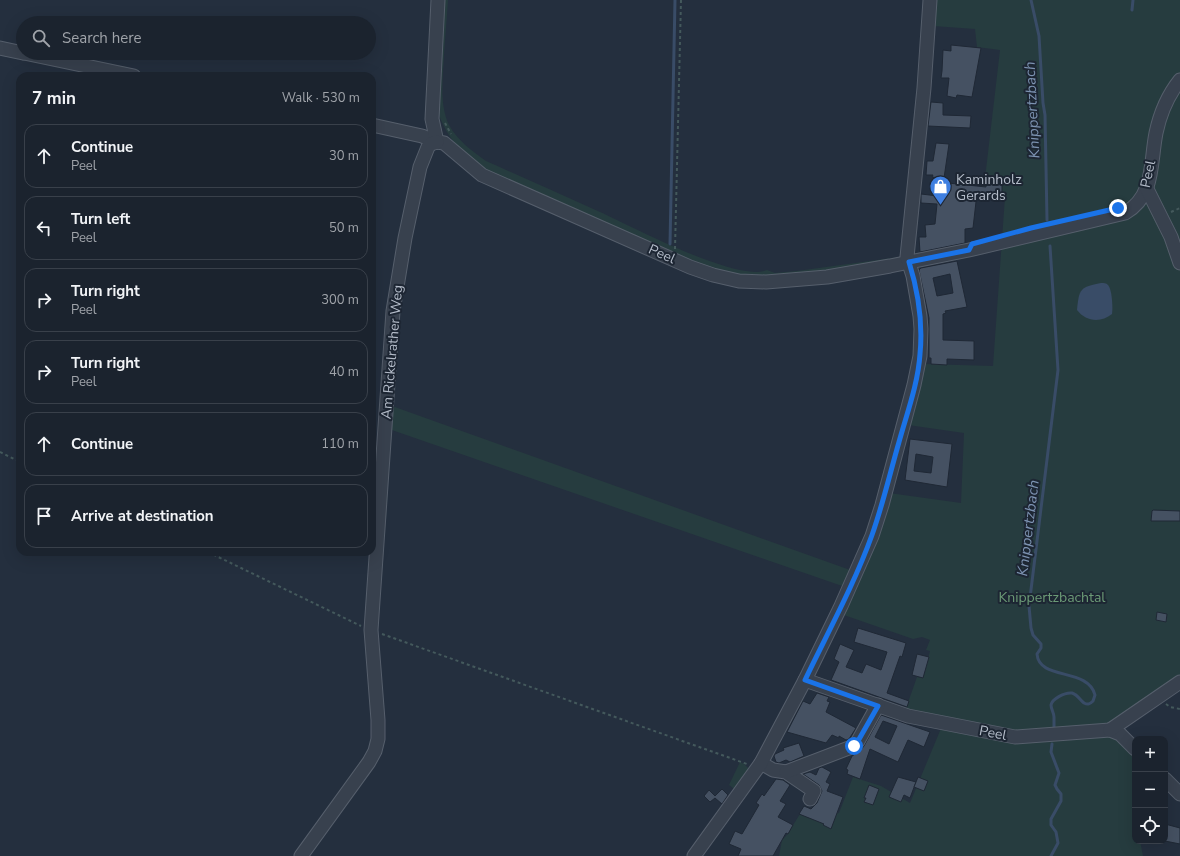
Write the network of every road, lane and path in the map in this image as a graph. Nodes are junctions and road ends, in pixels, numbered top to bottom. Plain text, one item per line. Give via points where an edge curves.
1 (438, 0) edge
2 (681, 0) edge
3 (930, 0) edge
4 (0, 48) edge
5 (16, 51) edge
6 (57, 60) edge
7 (115, 72) edge
8 (1180, 80) edge
9 (444, 118) dead end
10 (376, 126) edge
11 (455, 139) dead end
12 (437, 142) junction
13 (1147, 189) junction
14 (669, 248) dead end
15 (909, 262) junction
16 (1180, 263) edge
17 (0, 452) edge
18 (16, 460) edge
19 (216, 556) edge
20 (371, 630) junction
21 (805, 680) junction
22 (1180, 682) edge
23 (878, 706) junction
24 (1110, 730) junction
25 (1132, 746) edge
26 (760, 766) junction
27 (786, 772) junction
28 (1168, 782) edge
29 (1180, 794) edge
30 (810, 799) dead end
31 (301, 856) edge
32 (694, 856) edge

1 - 12 street via 432,119
2 - 14 path via 675,251
3 - 15 street via 907,257
4 - 5 street
6 - 7 street
8 - 13 street, Peel via 1172,90 1159,121
9 - 11 path
10 - 12 street, Peel
12 - 15 street, Peel via 446,144 482,175 713,275 739,281 766,282 826,277
12 - 20 street, Am Rickelrather Weg via 428,148 420,167 405,238 394,311
13 - 15 street, Peel via 1134,207 1125,213
13 - 16 street via 1171,236
15 - 21 street via 921,329 920,356 914,385 872,536
17 - 18 path
19 - 20 path
20 - 26 path
20 - 31 street, Am Rickelrather Weg via 378,720 375,751
21 - 23 street, Peel
21 - 26 street
22 - 24 street
23 - 24 street, Peel via 908,716 1015,737
23 - 27 street via 854,746
24 - 25 street via 1120,734
26 - 27 street
26 - 32 street
27 - 30 street via 814,791
28 - 29 street

